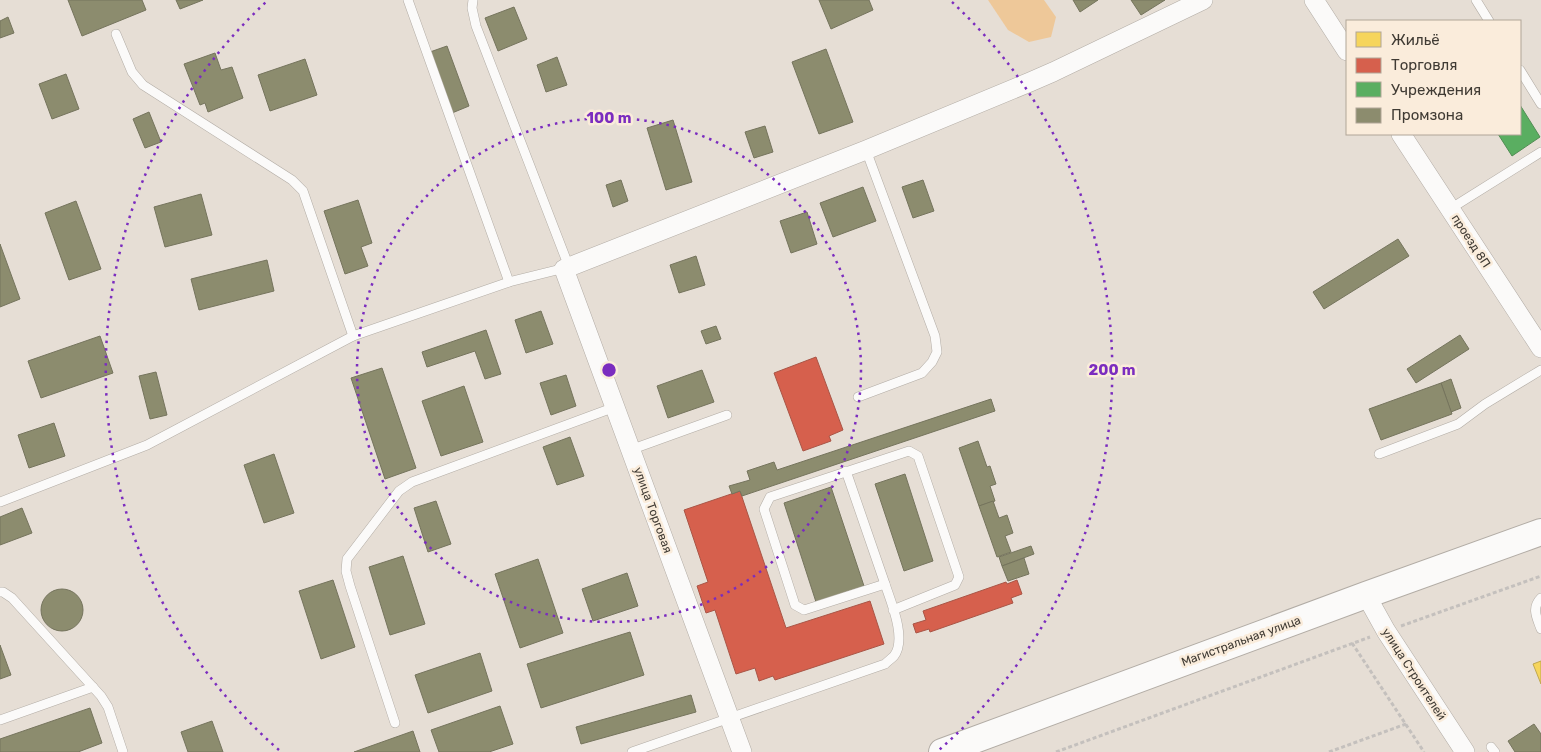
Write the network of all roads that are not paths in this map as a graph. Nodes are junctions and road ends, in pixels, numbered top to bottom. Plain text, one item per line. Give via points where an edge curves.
1 (408, 0) edge
2 (472, 0) edge
3 (1476, 0) edge
4 (1318, 1) edge
5 (1192, 3) edge
6 (1488, 20) edge
7 (116, 34) dead end
8 (1346, 49) edge
9 (1521, 72) edge
10 (1541, 104) edge
11 (1402, 135) edge
12 (866, 150) junction
13 (1541, 152) edge
14 (1450, 209) junction
15 (566, 268) junction
16 (509, 282) junction
17 (353, 336) junction
18 (1541, 348) edge
19 (1541, 370) edge
20 (858, 397) dead end
21 (615, 407) junction
22 (727, 415) dead end
23 (630, 450) junction
24 (1379, 454) dead end
25 (846, 471) junction
26 (0, 502) edge
27 (1541, 532) edge
28 (885, 584) junction
29 (0, 592) edge
30 (1366, 595) junction
31 (1541, 598) edge
32 (893, 610) junction
33 (1541, 629) edge
34 (93, 688) junction
35 (729, 718) junction
36 (0, 720) edge
37 (395, 723) dead end
38 (123, 752) edge
39 (632, 752) edge
40 (742, 752) edge
41 (942, 752) edge
42 (1465, 752) edge

1 - 16 lane
2 - 15 lane via 476,26
3 - 6 lane
4 - 8 street
5 - 12 street via 1053,72
7 - 17 lane via 132,72 143,85 292,180 303,191
9 - 10 lane
11 - 14 street, проезд 8П
12 - 15 street
12 - 20 lane via 935,336 937,352 922,372
13 - 14 lane
14 - 18 street, проезд 8П
15 - 16 lane
15 - 21 street, улица Торговая
16 - 17 lane
17 - 26 lane via 147,445
19 - 24 lane via 1458,424
21 - 23 street, улица Торговая
21 - 37 lane via 412,482 399,491 347,559 350,586
22 - 23 lane
23 - 35 street, улица Торговая
25 - 28 lane
25 - 28 lane via 770,497 764,509 795,605 804,610
25 - 32 lane via 909,451 918,456 959,576 955,585
27 - 30 main road, Магистральная улица
28 - 32 lane
29 - 34 lane via 12,598
30 - 41 main road, Магистральная улица
30 - 42 street, улица Строителей
31 - 33 lane via 1535,611
32 - 35 lane via 899,644 885,664
34 - 36 lane
34 - 38 lane via 108,707
35 - 39 lane
35 - 40 street, улица Торговая

